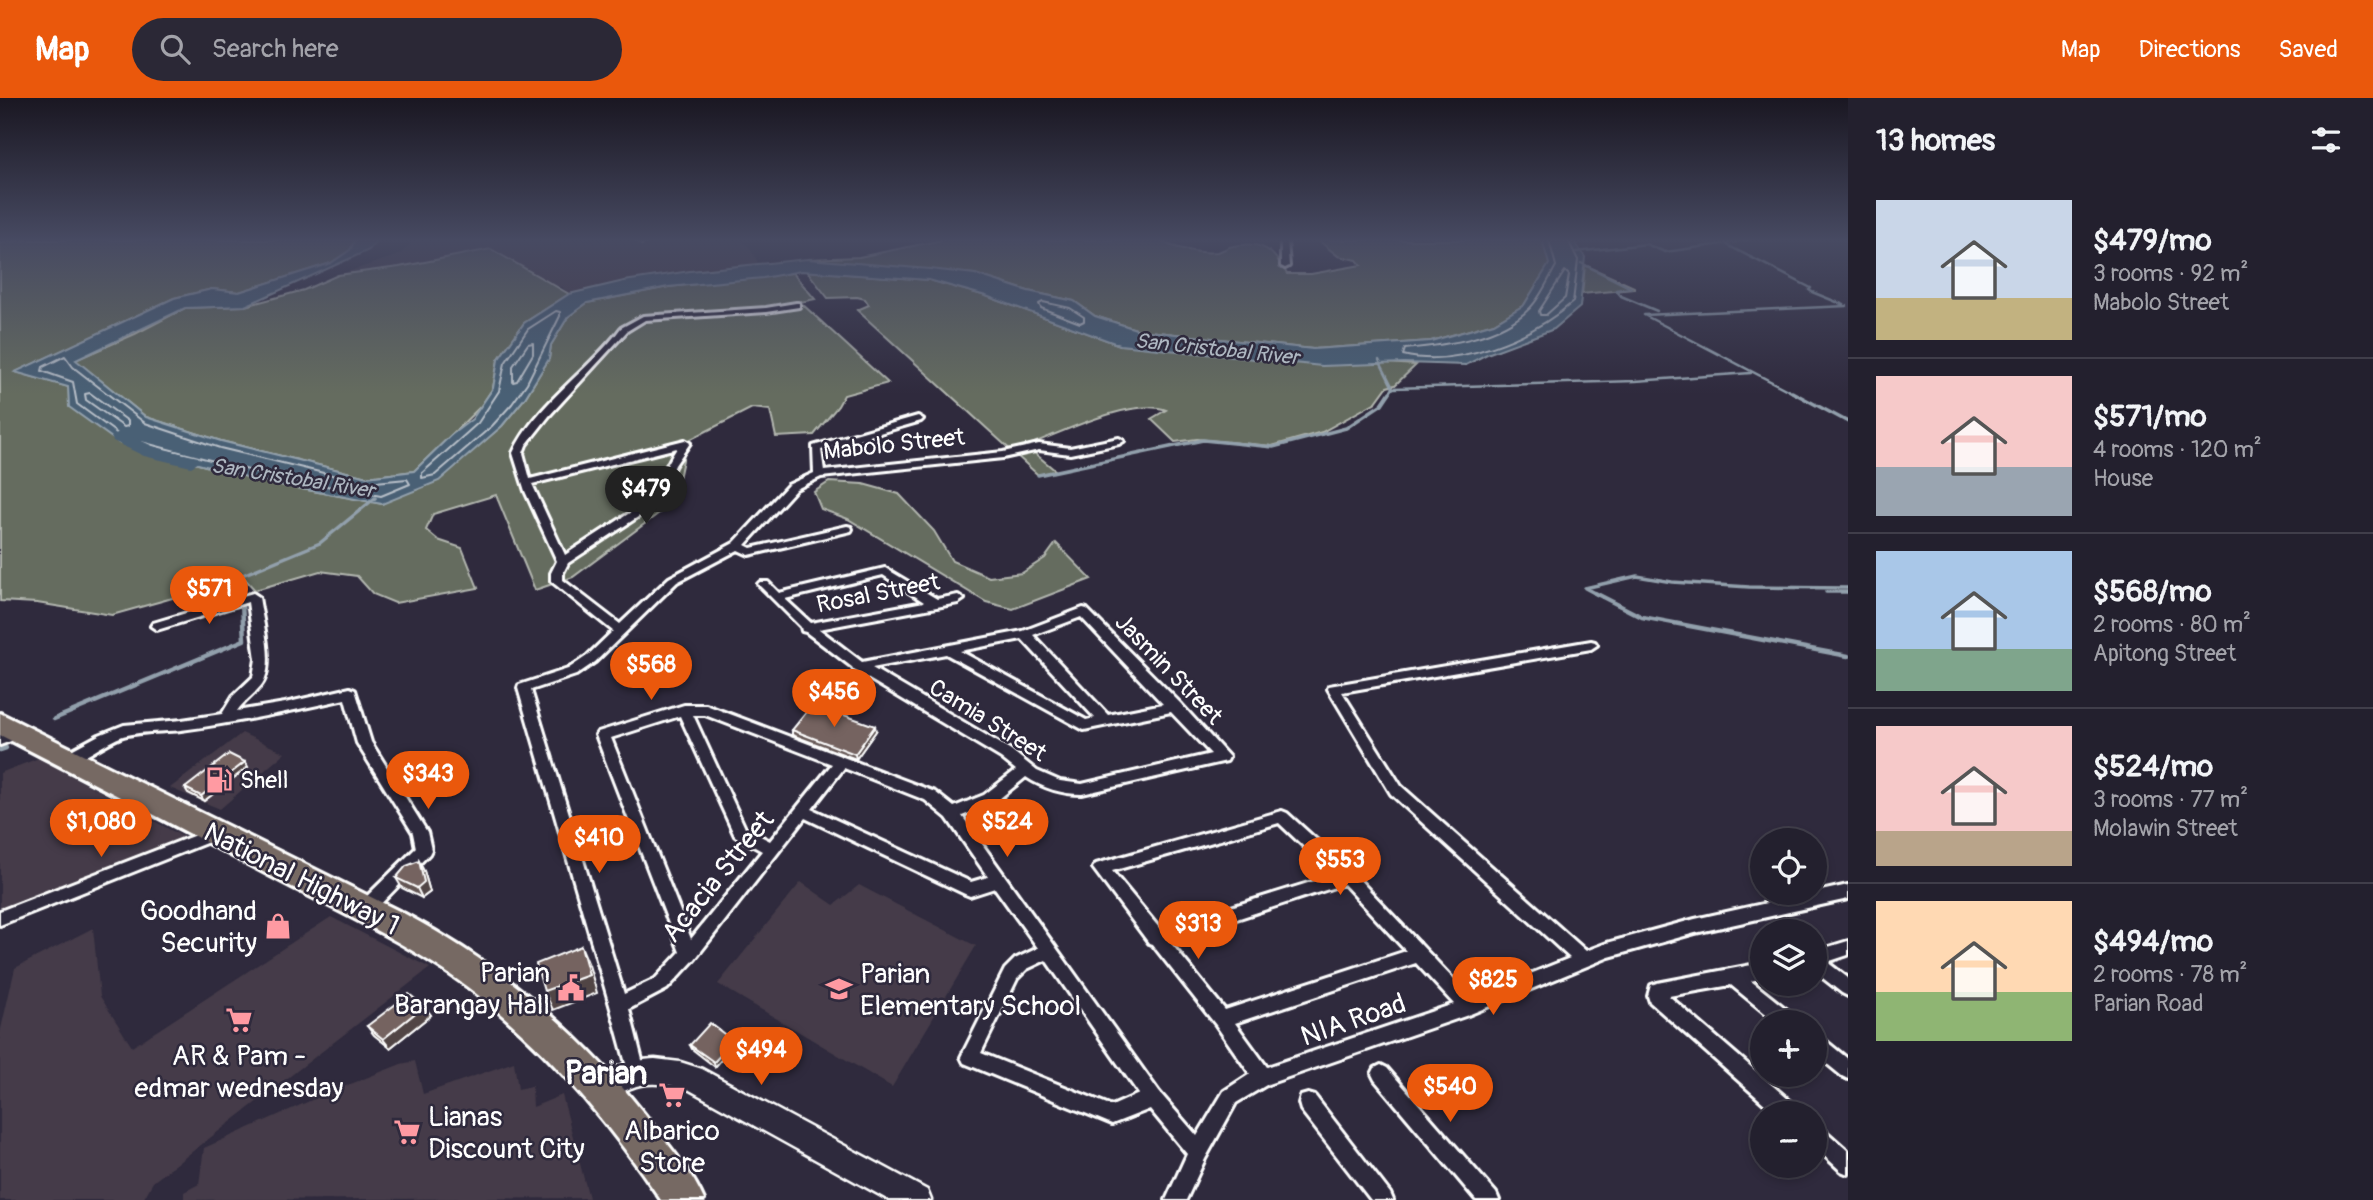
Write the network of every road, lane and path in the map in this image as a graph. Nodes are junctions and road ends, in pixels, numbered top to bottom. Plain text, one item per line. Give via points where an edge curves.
1 (796, 305) dead end
2 (918, 419) dead end
3 (1119, 440) dead end
4 (819, 474) junction
5 (528, 482) junction
6 (847, 529) dead end
7 (738, 545) junction
8 (563, 561) junction
9 (764, 584) dead end
10 (776, 597) junction
11 (958, 599) dead end
12 (934, 603) junction
13 (157, 626) dead end
14 (806, 628) junction
15 (621, 631) junction
16 (1025, 634) junction
17 (1591, 645) dead end
18 (947, 649) junction
19 (858, 667) junction
20 (1175, 706) junction
21 (684, 710) junction
22 (226, 718) junction
23 (1106, 721) junction
24 (7, 732) edge
25 (1222, 757) joint
26 (69, 758) junction
27 (841, 762) junction
28 (1024, 771) junction
29 (803, 811) junction
30 (952, 814) junction
31 (216, 833) junction
32 (772, 849) junction
33 (1101, 869) joint
34 (1347, 877) junction
35 (999, 880) junction
36 (1848, 892) edge
37 (365, 909) junction
38 (0, 919) edge
39 (1155, 938) junction
40 (1848, 948) edge
41 (1049, 951) junction
42 (689, 954) junction
43 (1419, 954) junction
44 (1827, 956) edge
45 (1582, 958) junction
46 (1827, 970) edge
47 (1750, 974) edge
48 (1735, 978) junction
49 (1848, 988) edge
50 (619, 1005) junction
51 (1468, 1007) junction
52 (1774, 1010) edge
53 (1222, 1019) junction
54 (1827, 1053) edge
55 (1848, 1070) edge
56 (636, 1072) junction
57 (1381, 1074) dead end
58 (1263, 1077) junction
59 (600, 1091) junction
60 (1153, 1098) junction
61 (1775, 1101) edge
62 (1308, 1103) dead end
63 (1827, 1146) edge
64 (1198, 1152) junction
65 (1848, 1164) edge
66 (684, 1200) edge
67 (917, 1200) edge
68 (1176, 1200) edge
69 (1383, 1200) edge
70 (1489, 1200) edge

1 - 5 street via 643,318 624,328 523,439 518,451 521,472
2 - 4 street via 816,448
3 - 4 street, Mabolo Street via 1070,451 1039,447
4 - 7 street, Mabolo Street via 792,487
5 - 8 street
5 - 8 street via 685,443 646,507
6 - 7 street via 749,552
7 - 15 street, Mabolo Street via 673,580
8 - 15 street via 556,581
9 - 10 street, Camia Street
10 - 12 street via 885,570
10 - 14 street, Camia Street
11 - 12 street, Rosal Street
12 - 14 street, Rosal Street
13 - 22 street via 253,597 262,659 260,679
14 - 19 street, Camia Street
15 - 50 street, Mabolo Street via 572,672 524,688
16 - 18 street
16 - 20 street, Jasmin Street via 1083,612
16 - 23 street
17 - 45 street via 1334,689 1396,790
18 - 19 street
18 - 23 street via 1084,725
19 - 28 street, Camia Street via 1006,754
20 - 23 street
20 - 25 street, Jasmin Street
21 - 27 street via 706,710
21 - 32 street via 740,832
21 - 42 street via 603,736
22 - 26 street via 124,730
22 - 37 street via 350,693 364,743 420,832 424,850
24 - 26 highway, National Highway 1
25 - 28 street, Camia Street via 1082,789 1050,786
26 - 31 highway, National Highway 1
27 - 29 street, Acacia Street
27 - 30 street via 930,796
28 - 30 street via 989,799
29 - 32 street, Acacia Street
29 - 35 street via 970,890
30 - 35 street
31 - 37 highway, National Highway 1
31 - 38 street
32 - 42 street, Acacia Street
33 - 34 street via 1282,817
33 - 39 street
34 - 39 street
34 - 43 street
35 - 41 street
36 - 45 street, NIA Road via 1695,926
37 - 59 highway, National Highway 1 via 456,960 554,1040
39 - 53 street
40 - 44 street
41 - 60 street
41 - 60 street via 1011,974 970,1057 1112,1115
42 - 50 street, Acacia Street via 661,984
43 - 51 street
43 - 53 street
45 - 51 street, NIA Road
46 - 49 street
47 - 48 street
48 - 52 street
48 - 61 street via 1657,991 1656,996
50 - 56 street, Mabolo Street
51 - 58 street, NIA Road
53 - 58 street
54 - 55 street
56 - 59 main road
56 - 67 main road via 693,1078
57 - 70 street
58 - 64 street, NIA Road via 1230,1097
59 - 66 highway, National Highway 1 via 651,1151
60 - 64 street
62 - 69 street
63 - 65 street
64 - 68 street, NIA Road

